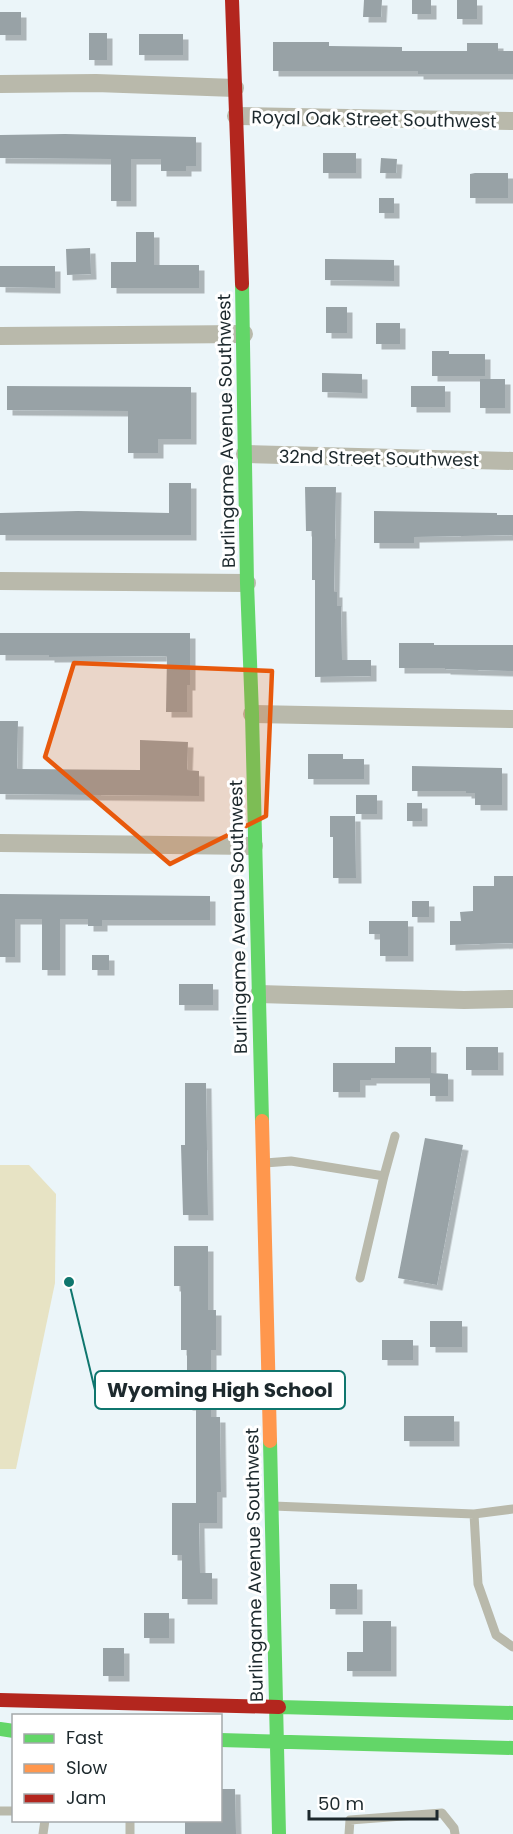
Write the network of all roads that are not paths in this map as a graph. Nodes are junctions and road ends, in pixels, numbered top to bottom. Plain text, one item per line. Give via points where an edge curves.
1 (232, 0) edge
2 (0, 84) edge
3 (235, 88) junction
4 (236, 116) junction
5 (513, 121) edge
6 (244, 334) junction
7 (0, 336) edge
8 (245, 454) junction
9 (513, 461) edge
10 (0, 581) edge
11 (247, 583) junction
12 (252, 714) junction
13 (513, 720) edge
14 (0, 843) edge
15 (254, 846) junction
16 (259, 994) junction
17 (513, 999) edge
18 (395, 1136) dead end
19 (262, 1163) junction
20 (384, 1176) junction
21 (360, 1278) dead end
22 (270, 1506) junction
23 (513, 1509) edge
24 (474, 1514) junction
25 (513, 1647) edge
26 (0, 1700) edge
27 (276, 1707) junction
28 (513, 1713) edge
29 (222, 1740) edge
30 (277, 1742) junction
31 (513, 1748) edge
32 (279, 1834) edge
33 (350, 1834) edge
34 (455, 1834) edge

1 - 3 street, Burlingame Avenue Southwest
2 - 3 street, Royal Oak Street Southwest
3 - 4 street, Burlingame Avenue Southwest
4 - 5 street, Royal Oak Street Southwest
4 - 6 street, Burlingame Avenue Southwest
6 - 7 street
6 - 8 street, Burlingame Avenue Southwest
8 - 9 street, 32nd Street Southwest
8 - 11 street, Burlingame Avenue Southwest
10 - 11 street
11 - 12 street, Burlingame Avenue Southwest
12 - 13 street
12 - 15 street, Burlingame Avenue Southwest
14 - 15 street
15 - 16 street, Burlingame Avenue Southwest
16 - 17 street
16 - 19 street, Burlingame Avenue Southwest
18 - 20 lane
19 - 20 lane via 291,1161
19 - 22 street, Burlingame Avenue Southwest
20 - 21 lane
22 - 24 lane
22 - 27 street, Burlingame Avenue Southwest
23 - 24 lane
24 - 25 lane via 478,1584 496,1635
26 - 27 street
27 - 28 street
27 - 30 street, Burlingame Avenue Southwest
29 - 30 street
30 - 31 street
30 - 32 street, Burlingame Avenue Southwest
33 - 34 lane via 350,1820 442,1813

